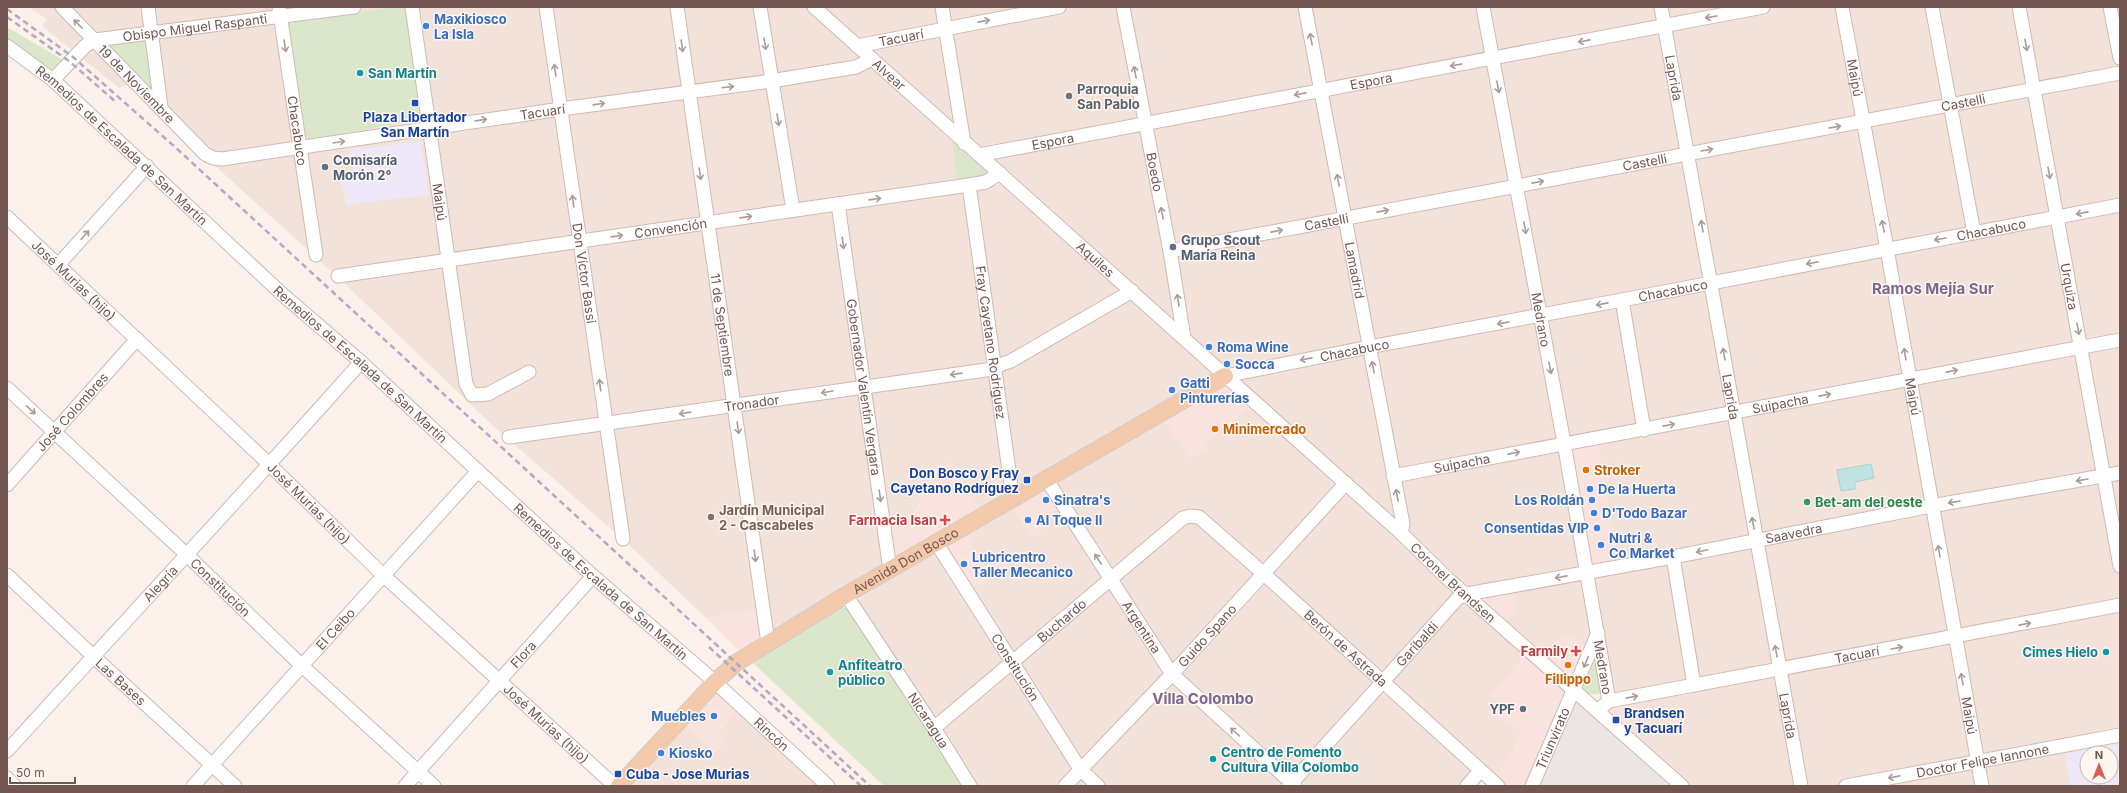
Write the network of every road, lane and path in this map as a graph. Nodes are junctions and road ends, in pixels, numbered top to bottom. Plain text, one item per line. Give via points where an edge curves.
1 (62, 7) edge
2 (148, 7) edge
3 (354, 7) edge
4 (412, 7) edge
5 (546, 7) edge
6 (677, 7) edge
7 (760, 7) edge
8 (814, 7) edge
9 (942, 7) edge
10 (1059, 7) edge
11 (1123, 7) edge
12 (1305, 7) edge
13 (1483, 7) edge
14 (1661, 7) edge
15 (1763, 7) edge
16 (1842, 7) edge
17 (1932, 7) edge
18 (2020, 7) edge
19 (2110, 7) edge
20 (280, 12) edge
21 (1665, 25) junction
22 (945, 28) junction
23 (152, 34) junction
24 (95, 40) junction
25 (857, 46) junction
26 (8, 48) edge
27 (1493, 58) junction
28 (2120, 58) edge
29 (872, 60) junction
30 (2120, 73) edge
31 (52, 80) junction
32 (771, 81) junction
33 (1320, 90) junction
34 (2034, 90) junction
35 (689, 91) junction
36 (1950, 106) junction
37 (161, 107) junction
38 (560, 109) junction
39 (1862, 122) junction
40 (1145, 124) junction
41 (429, 128) junction
42 (964, 143) junction
43 (300, 148) junction
44 (1688, 153) junction
45 (979, 155) junction
46 (213, 158) joint
47 (147, 166) junction
48 (1000, 173) junction
49 (970, 185) junction
50 (1517, 186) junction
51 (838, 204) junction
52 (2120, 205) edge
53 (793, 210) junction
54 (7, 217) edge
55 (2058, 217) junction
56 (1345, 218) junction
57 (707, 223) junction
58 (1974, 233) junction
59 (579, 241) junction
60 (1887, 249) junction
61 (1170, 251) junction
62 (316, 255) dead end
63 (448, 259) junction
64 (59, 264) junction
65 (338, 276) dead end
66 (1712, 283) junction
67 (1132, 291) junction
68 (1622, 300) junction
69 (1541, 316) junction
70 (1184, 338) junction
71 (137, 339) junction
72 (2120, 340) edge
73 (2081, 346) junction
74 (1369, 347) junction
75 (361, 362) junction
76 (994, 367) junction
77 (529, 372) dead end
78 (1225, 376) junction
79 (1909, 380) junction
80 (864, 387) junction
81 (7, 388) edge
82 (735, 406) junction
83 (1734, 412) junction
84 (606, 424) junction
85 (1644, 430) junction
86 (55, 433) junction
87 (509, 437) dead end
88 (1564, 444) junction
89 (270, 465) junction
90 (478, 471) junction
91 (2120, 473) edge
92 (1393, 476) junction
93 (2104, 476) junction
94 (1047, 480) junction
95 (1346, 483) junction
96 (7, 485) edge
97 (1013, 499) junction
98 (1931, 506) junction
99 (1190, 516) joint
100 (1401, 533) junction
101 (623, 539) dead end
102 (1756, 540) junction
103 (937, 544) junction
104 (186, 554) junction
105 (1673, 557) junction
106 (2120, 566) edge
107 (890, 570) junction
108 (1587, 572) junction
109 (1264, 574) junction
110 (7, 575) edge
111 (383, 575) junction
112 (593, 576) junction
113 (1111, 579) junction
114 (1467, 594) junction
115 (846, 595) junction
116 (2120, 606) edge
117 (1598, 634) junction
118 (1954, 637) junction
119 (768, 643) junction
120 (92, 656) junction
121 (1011, 662) junction
122 (301, 665) junction
123 (1779, 669) junction
124 (1172, 674) junction
125 (500, 682) junction
126 (715, 682) junction
127 (1383, 682) junction
128 (1694, 685) junction
129 (1574, 690) junction
130 (1609, 701) junction
131 (1596, 711) junction
132 (934, 728) junction
133 (2120, 735) edge
134 (7, 751) edge
135 (1977, 762) junction
136 (213, 764) junction
137 (1081, 770) junction
138 (1480, 771) junction
139 (419, 772) junction
140 (7, 778) edge
141 (1292, 785) edge
142 (16, 786) edge
143 (193, 786) edge
144 (235, 786) edge
145 (405, 786) edge
146 (434, 786) edge
147 (616, 786) edge
148 (619, 786) edge
149 (828, 786) edge
150 (970, 786) edge
151 (1066, 786) edge
152 (1098, 786) edge
153 (1467, 786) edge
154 (1498, 786) edge
155 (1532, 786) edge
156 (1682, 786) edge
157 (1801, 786) edge
158 (1846, 786) edge
159 (1982, 786) edge

24 -> 1 street, 19 de Noviembre
2 - 23 street
3 - 20 street, Obispo Miguel Raspanti
4 - 41 street, Maipú
38 -> 5 street, Don Víctor Bassi
6 -> 35 street, 11 de Septiembre
7 -> 32 street
8 - 25 street, Alvear
9 - 22 street
22 -> 10 street, Tacuarí
40 -> 11 street, Boedo
33 -> 12 street, Lamadrid
13 - 27 street, Medrano
14 - 21 street, Laprida
15 -> 21 street, Espora
16 - 39 street, Maipú
17 - 36 street
18 -> 34 street, Urquiza
19 - 28 street
20 - 23 street, Obispo Miguel Raspanti
20 -> 43 street, Chacabuco
21 -> 27 street, Espora
21 - 44 street, Laprida
22 - 25 street, Tacuarí
22 - 42 street
23 - 24 street, Obispo Miguel Raspanti
23 - 37 street
24 - 31 street via 85,46
24 - 37 street, 19 de Noviembre
25 - 29 street, Alvear
26 - 31 street, Remedios de Escalada de San Martín
27 -> 33 street, Espora
27 -> 50 street, Medrano
29 - 32 street, Tacuarí via 856,67
29 - 42 street, Alvear
30 - 34 street, Castelli
31 - 47 street, Remedios de Escalada de San Martín
35 -> 32 street, Tacuarí
32 -> 53 street
33 -> 40 street, Espora
56 -> 33 street, Lamadrid
34 - 36 street, Castelli
34 -> 55 street, Urquiza
38 -> 35 street, Tacuarí
35 -> 57 street, 11 de Septiembre
36 - 39 street, Castelli
36 - 58 street
37 - 46 street, 19 de Noviembre via 206,154
41 -> 38 street, Tacuarí
59 -> 38 street, Don Víctor Bassi
44 -> 39 street, Castelli
60 -> 39 street, Maipú
40 - 45 street, Espora
61 -> 40 street, Boedo
43 -> 41 street, Tacuarí
41 - 63 street, Maipú
42 - 45 street, Aquiles
43 - 46 street, Tacuarí via 222,159
43 - 62 street, Chacabuco
50 -> 44 street, Castelli
66 -> 44 street, Laprida
45 - 48 street, Aquiles
64 -> 47 street
47 - 75 street, Remedios de Escalada de San Martín via 282,294
48 - 49 street, Convención via 986,182
48 - 67 street, Aquiles
51 -> 49 street, Convención
49 - 76 street, Fray Cayetano Rodríguez
56 -> 50 street, Castelli
50 -> 69 street, Medrano
51 - 53 street, Convención
51 -> 80 street, Gobernador Valentín Vergara
52 -> 55 street, Chacabuco
57 -> 53 street, Convención
54 - 64 street, José Murias (hijo)
55 - 58 street, Chacabuco
55 -> 73 street, Urquiza
61 -> 56 street, Castelli
56 - 74 street, Lamadrid
59 -> 57 street, Convención
57 - 82 street, 11 de Septiembre
58 -> 60 street, Chacabuco
59 - 63 street, Convención
84 -> 59 street, Don Víctor Bassi
60 -> 66 street, Chacabuco
79 -> 60 street, Maipú
70 -> 61 street, Boedo
63 - 65 street, Convención
63 - 77 street, Maipú via 466,384 472,394 488,394
64 - 71 street, José Murias (hijo)
66 - 68 street, Chacabuco
83 -> 66 street, Laprida
67 - 70 street, Aquiles
67 - 76 street via 1011,361
68 -> 69 street, Chacabuco
68 - 85 street
69 -> 74 street, Chacabuco
69 -> 88 street, Medrano
70 - 78 street, Aquiles
71 - 86 street, José Colombres
71 - 89 street, José Murias (hijo)
72 - 73 street, Suipacha
79 -> 73 street, Suipacha
73 - 93 street, Urquiza
74 -> 78 street, Chacabuco
92 -> 74 street, Lamadrid
75 - 89 street, Alegría
75 - 90 street, Remedios de Escalada de San Martín
76 -> 80 street, Tronador
76 - 97 street, Fray Cayetano Rodríguez
78 - 94 main road, Avenida Don Bosco
78 - 95 street, Coronel Brandsen
83 -> 79 street, Suipacha
79 - 98 street, Maipú
80 -> 82 street, Tronador
80 -> 107 street, Gobernador Valentín Vergara
81 -> 86 street, Constitución
82 -> 84 street, Tronador
82 -> 119 street, 11 de Septiembre
85 -> 83 street, Suipacha
102 -> 83 street, Laprida
84 - 87 street, Tronador
84 - 101 street, Don Víctor Bassi
85 - 88 street, Suipacha
86 - 96 street, José Colombres
86 - 104 street, Constitución
92 -> 88 street, Suipacha
88 - 108 street, Medrano
89 - 104 street, Alegría
89 - 111 street, José Murias (hijo)
90 - 111 street, El Ceibo
90 - 112 street, Remedios de Escalada de San Martín
91 - 93 street, Saavedra
100 -> 92 street, Lamadrid via 1403,524
93 -> 98 street, Saavedra
93 - 106 street, Urquiza
94 - 97 main road, Avenida Don Bosco
113 -> 94 street, Argentina
95 - 100 street, Coronel Brandsen
95 - 109 street, Guido Spano
97 - 103 main road, Avenida Don Bosco
98 - 102 street, Saavedra
118 -> 98 street, Maipú
99 - 109 street, Berón de Astrada via 1199,517
99 - 113 street, Buchardo via 1183,518
100 - 114 street, Coronel Brandsen
102 -> 105 street, Saavedra
123 -> 102 street, Laprida
103 - 107 main road, Avenida Don Bosco
103 - 121 street, Constitución
104 - 120 street, Alegría
104 - 122 street, Constitución
105 - 108 street, Saavedra
105 - 128 street
107 - 115 main road, Avenida Don Bosco
108 -> 114 street, Saavedra
108 - 117 street, Medrano
109 - 124 street, Guido Spano
109 - 127 street, Berón de Astrada
110 - 120 street, Las Bases
111 - 122 street, El Ceibo
111 - 125 street, José Murias (hijo)
112 - 125 street, Flora
112 - 126 street, Remedios de Escalada de San Martín
113 - 121 street, Buchardo
113 - 124 street, Argentina
114 - 127 street, Garibaldi via 1458,598
114 - 129 street, Coronel Brandsen
115 - 119 main road, Avenida Don Bosco
115 - 132 street, Nicaragua
118 -> 116 street, Tacuarí
117 -> 129 street, Medrano
117 - 130 street, Medrano
123 -> 118 street, Tacuarí
135 -> 118 street, Maipú
119 - 126 main road, Avenida Don Bosco via 736,663
120 - 134 street, Alegría
120 - 136 street, Las Bases
121 - 132 street, Buchardo
121 - 137 street, Constitución
122 - 136 street, El Ceibo
122 - 139 street, Constitución
123 - 128 street, Tacuarí
123 - 157 street, Laprida
124 - 137 street, Guido Spano
141 -> 124 street, Argentina
125 - 139 street, Flora
125 - 147 street, José Murias (hijo)
126 - 148 main road, Avenida Don Bosco
126 - 149 street, Rincón
127 - 138 street, Berón de Astrada
127 - 141 street, Garibaldi
130 -> 128 street, Tacuarí
129 - 131 street, Coronel Brandsen
129 - 155 street, Triunvirato
130 - 131 street, Tacuarí
131 - 156 street, Coronel Brandsen
132 - 150 street, Nicaragua
133 - 135 street, Doctor Felipe Iannone
135 -> 158 street, Doctor Felipe Iannone
135 - 159 street, Maipú
136 - 143 street, El Ceibo
136 - 144 street, Las Bases
137 - 151 street, Guido Spano
137 - 152 street, Constitución
138 - 153 street
138 - 154 street, Berón de Astrada
139 - 145 street, Flora
139 - 146 street, Constitución
140 - 142 street

